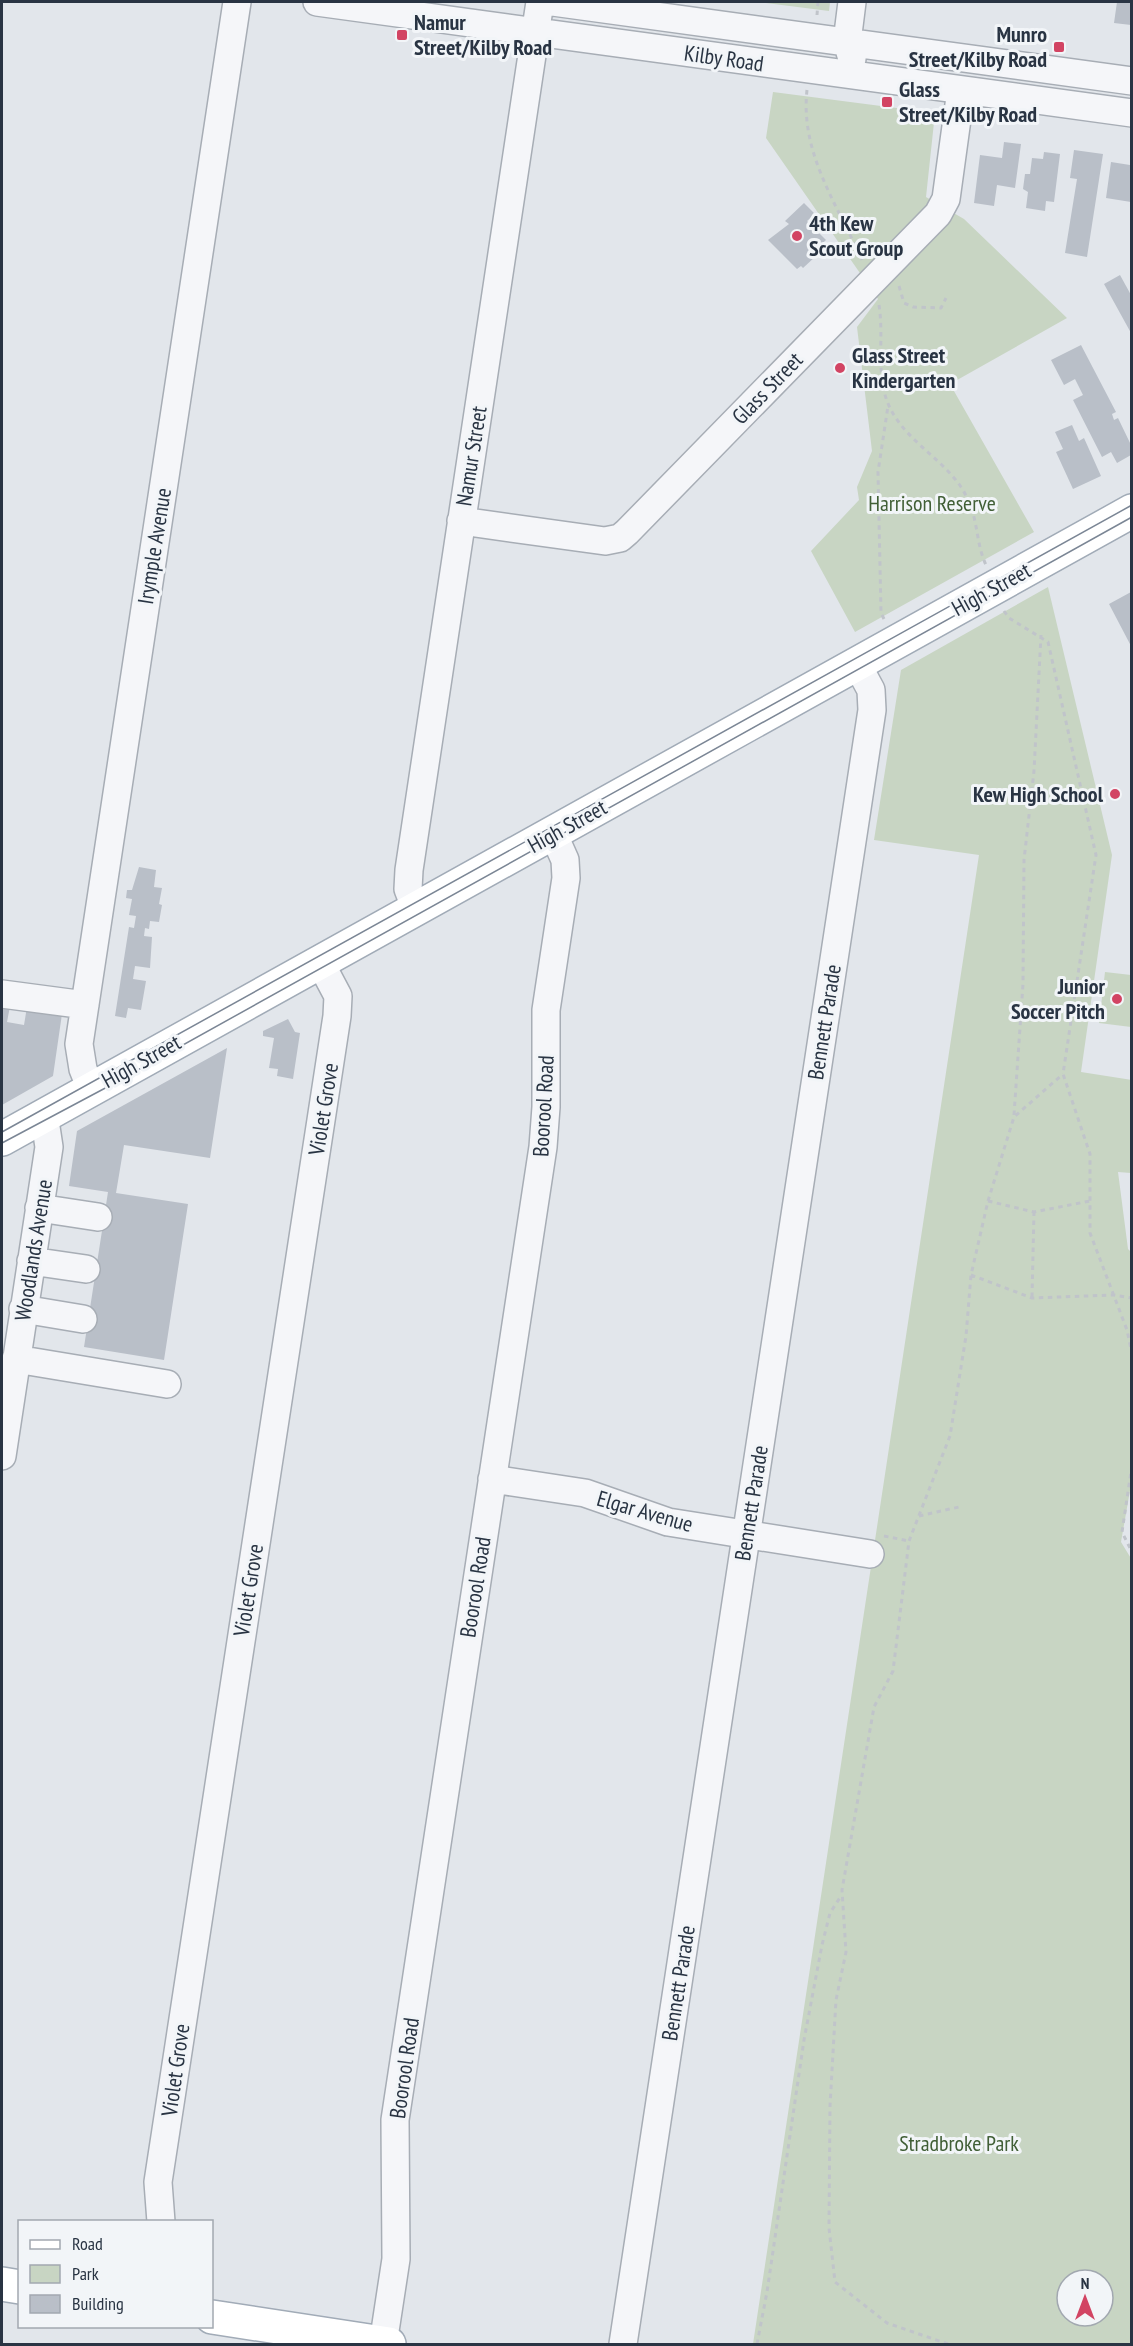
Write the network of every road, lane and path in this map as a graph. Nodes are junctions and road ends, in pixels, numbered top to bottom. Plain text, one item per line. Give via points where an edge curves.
1 (237, 2) edge
2 (317, 2) edge
3 (540, 2) edge
4 (553, 2) edge
5 (852, 2) edge
6 (536, 32) junction
7 (847, 42) junction
8 (809, 70) junction
9 (857, 76) junction
10 (1131, 81) edge
11 (961, 90) junction
12 (1131, 113) edge
13 (882, 293) junction
14 (946, 298) dead end
15 (888, 404) junction
16 (1131, 511) edge
17 (461, 521) junction
18 (998, 586) junction
19 (884, 619) dead end
20 (1041, 635) junction
21 (857, 664) junction
22 (553, 833) junction
23 (416, 910) junction
24 (320, 962) junction
25 (2, 994) edge
26 (85, 1005) junction
27 (1063, 1074) junction
28 (91, 1089) junction
29 (44, 1114) junction
30 (1014, 1117) junction
31 (2, 1139) edge
32 (1090, 1200) junction
33 (988, 1201) junction
34 (39, 1208) junction
35 (1034, 1212) junction
36 (98, 1217) dead end
37 (31, 1261) junction
38 (86, 1269) dead end
39 (970, 1275) junction
40 (1114, 1295) junction
41 (1032, 1298) junction
42 (1131, 1298) edge
43 (23, 1309) junction
44 (83, 1319) dead end
45 (1131, 1354) edge
46 (16, 1359) junction
47 (167, 1384) dead end
48 (2, 1456) edge
49 (1131, 1465) edge
50 (492, 1479) junction
51 (959, 1507) dead end
52 (919, 1516) junction
53 (747, 1534) junction
54 (909, 1541) junction
55 (875, 1545) joint
56 (1131, 1552) edge
57 (842, 1895) junction
58 (161, 2220) edge
59 (2, 2284) edge
60 (18, 2287) edge
61 (213, 2317) edge
62 (386, 2344) edge
63 (623, 2344) edge
64 (757, 2344) edge
65 (948, 2344) edge

1 - 26 street, Irymple Avenue
2 - 6 street, Kilby Road
3 - 6 street, Namur Street
4 - 7 street, Kilby Road
5 - 7 street
6 - 8 street, Kilby Road
6 - 17 street, Namur Street
7 - 9 street
7 - 10 street, Kilby Road
8 - 9 street, Kilby Road
8 - 13 path via 805,108 816,167
9 - 11 street, Kilby Road
11 - 12 street, Kilby Road
11 - 13 street, Glass Street via 944,205
13 - 14 path via 898,283 904,303 913,307 941,308
13 - 15 path via 881,358
13 - 17 street, Glass Street via 620,538 605,541
15 - 18 path via 901,425 959,484 969,500 984,562
15 - 19 path via 878,472
16 - 18 main road, High Street
17 - 23 street, Namur Street via 409,870 408,890
18 - 20 path via 1011,605 1003,610 1009,618
18 - 21 main road, High Street
20 - 27 path via 1047,642 1096,855
20 - 30 path via 1034,771 1023,860 1023,984
21 - 22 main road, High Street
21 - 53 street, Bennett Parade via 871,690 872,710
22 - 23 main road, High Street
22 - 50 street, Boorool Road via 564,856 566,878 546,1010 543,1147
23 - 24 main road, High Street
24 - 28 main road, High Street
24 - 58 street, Violet Grove via 338,996 337,1016 158,2182
25 - 26 street
26 - 28 street, Irymple Avenue via 80,1054
27 - 30 path
27 - 32 path via 1090,1154
28 - 29 main road, High Street
29 - 31 main road, High Street
29 - 34 street, Woodlands Avenue via 49,1148
30 - 33 path
32 - 35 path
32 - 40 path via 1090,1233
33 - 35 path
33 - 39 path
34 - 36 street
34 - 37 street, Woodlands Avenue
35 - 41 path
37 - 38 street
37 - 43 street, Woodlands Avenue
39 - 41 path
39 - 52 path via 966,1336 950,1436
40 - 41 path
40 - 42 path
40 - 45 path
43 - 44 street
43 - 46 street, Woodlands Avenue
46 - 47 street
46 - 48 street, Woodlands Avenue
49 - 56 path via 1122,1532
50 - 53 street, Elgar Avenue via 585,1493 668,1521
50 - 62 street, Boorool Road via 395,2121 396,2259
51 - 52 path
52 - 54 path
53 - 55 street, Elgar Avenue
53 - 63 street, Bennett Parade
54 - 55 path
54 - 57 path via 892,1671 874,1707
57 - 64 path via 830,1913 822,1945
57 - 65 path via 846,1952 836,2000 830,2106 829,2228 835,2282 887,2323
59 - 60 main road
61 - 62 main road

